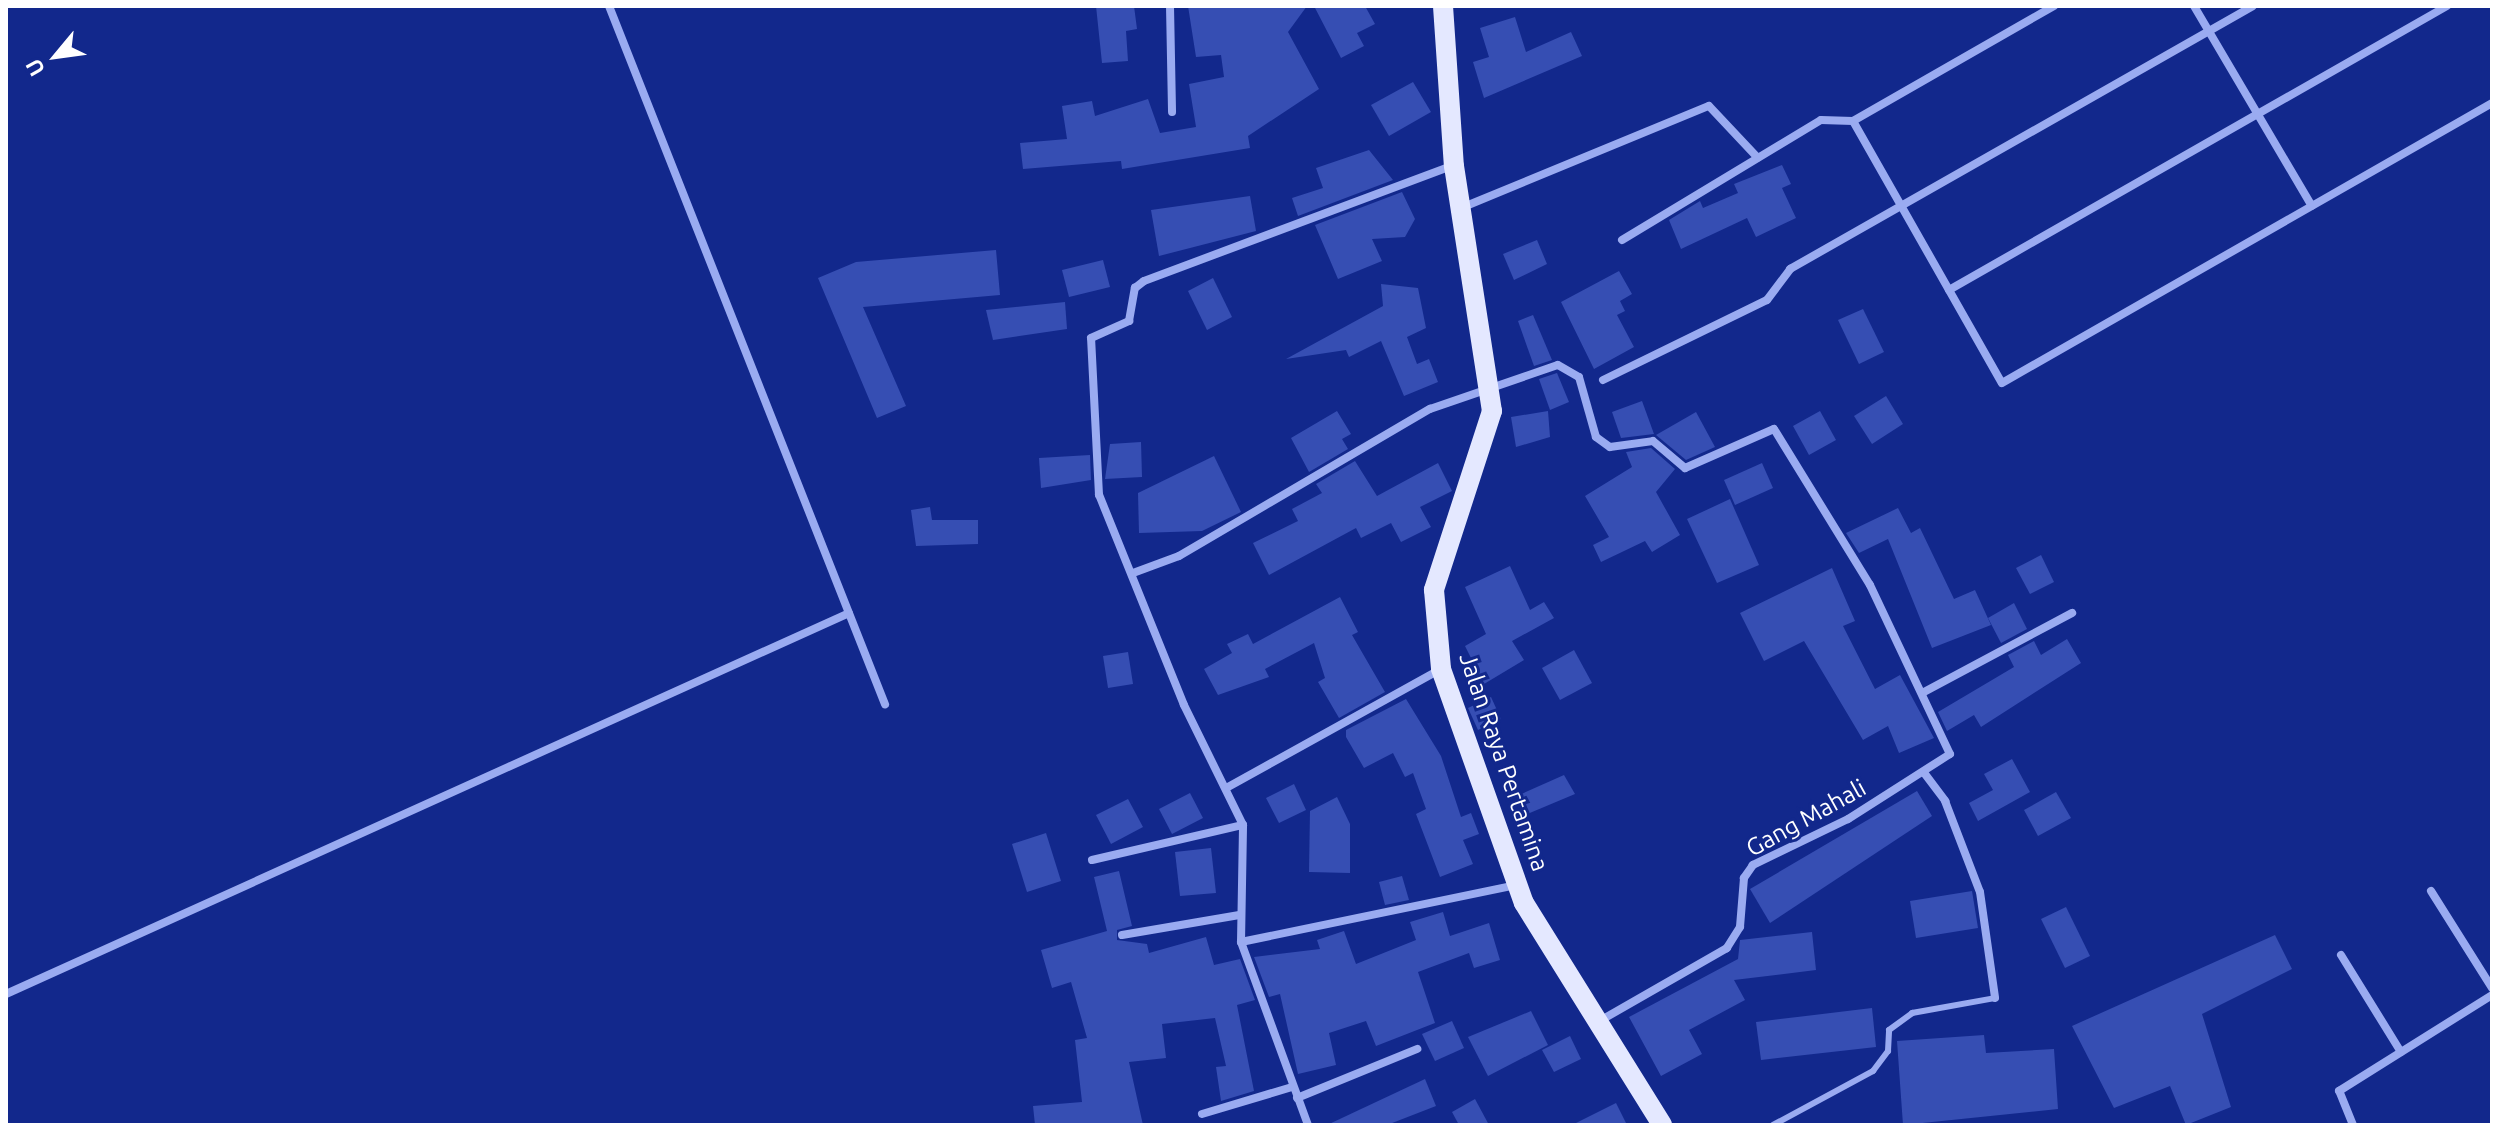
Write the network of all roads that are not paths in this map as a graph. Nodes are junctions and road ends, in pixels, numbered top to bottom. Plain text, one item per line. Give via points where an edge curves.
1 (609, 6) edge
2 (1170, 6) edge
3 (1443, 6) edge
4 (2054, 6) edge
5 (2194, 6) edge
6 (2253, 6) edge
7 (2447, 6) edge
8 (2209, 31) junction
9 (2492, 103) edge
10 (1172, 112) dead end
11 (2258, 115) junction
12 (1853, 121) junction
13 (1758, 158) junction
14 (1454, 166) junction
15 (2312, 206) junction
16 (1902, 207) junction
17 (1460, 208) junction
18 (1622, 240) dead end
19 (1949, 290) junction
20 (1603, 380) dead end
21 (1488, 384) junction
22 (1133, 573) junction
23 (849, 613) junction
24 (2072, 613) dead end
25 (1441, 669) junction
26 (1924, 692) junction
27 (885, 704) dead end
28 (1925, 774) junction
29 (1228, 787) junction
30 (1243, 825) junction
31 (1092, 860) dead end
32 (1517, 885) junction
33 (2431, 891) dead end
34 (1239, 915) junction
35 (1122, 935) dead end
36 (1241, 942) junction
37 (2341, 955) dead end
38 (2492, 988) edge
39 (6, 994) edge
40 (2492, 995) edge
41 (1995, 998) joint
42 (1597, 1023) junction
43 (1417, 1049) dead end
44 (2401, 1052) junction
45 (1292, 1087) junction
46 (1297, 1098) junction
47 (1202, 1114) dead end
48 (1308, 1125) edge
49 (1662, 1125) edge
50 (1773, 1125) edge
51 (2353, 1125) edge

1 - 23 street
2 - 10 street
3 - 14 main road, Jalan Raya Pertamina
4 - 12 street
5 - 8 street
6 - 8 street
7 - 11 street
8 - 11 street
8 - 16 street
9 - 15 street
11 - 15 street
11 - 19 street
12 - 13 street via 1821,120
12 - 16 street
13 - 17 street via 1709,106
13 - 18 street
14 - 17 main road, Jalan Raya Pertamina
14 - 22 street via 1144,281 1135,288 1129,321 1091,338 1099,495
15 - 19 street via 2002,383
16 - 19 street
16 - 20 street via 1790,269 1784,287 1767,300
17 - 21 main road, Jalan Raya Pertamina
21 - 22 street via 1430,409 1179,556
21 - 25 main road, Jalan Raya Pertamina via 1489,434 1434,590
21 - 26 street via 1565,365 1579,377 1601,443 1653,441 1685,468 1774,429 1870,585
22 - 29 street via 1184,705
23 - 27 street
23 - 39 street
24 - 26 street
25 - 29 street
25 - 32 main road, Jalan Raya Pertamina
26 - 28 street, Gang Mahali via 1951,748
28 - 41 street via 1972,866
28 - 42 street, Gang Mahali via 1753,865 1744,878 1740,927 1727,948
29 - 30 street
30 - 31 street
30 - 34 street via 1248,858
32 - 36 street
32 - 42 main road, Jalan Raya Pertamina
33 - 38 street
34 - 35 street
34 - 36 street
36 - 45 street
37 - 44 street
40 - 44 street
41 - 50 lane via 1912,1013 1889,1030 1888,1051 1873,1071
42 - 49 main road, Jalan Raya Pertamina
43 - 46 street
44 - 51 street via 2339,1091
45 - 46 street
45 - 47 street
46 - 48 street

